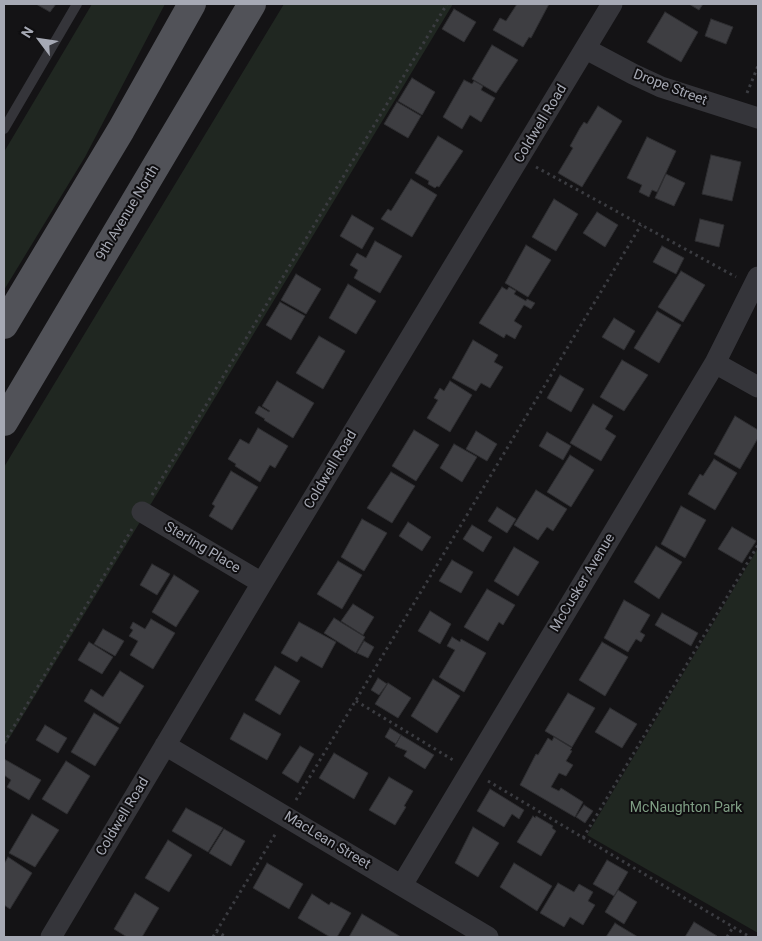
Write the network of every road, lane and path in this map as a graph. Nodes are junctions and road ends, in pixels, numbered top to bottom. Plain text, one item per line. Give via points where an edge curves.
1 (77, 4) edge
2 (192, 4) edge
3 (252, 4) edge
4 (447, 4) edge
5 (612, 4) edge
6 (586, 49) junction
7 (758, 66) edge
8 (748, 115) edge
9 (4, 129) edge
10 (519, 159) junction
11 (640, 225) junction
12 (756, 282) edge
13 (4, 325) edge
14 (715, 363) junction
15 (758, 387) edge
16 (4, 422) edge
17 (142, 512) junction
18 (758, 545) edge
19 (262, 584) junction
20 (356, 701) junction
21 (4, 743) edge
22 (166, 746) junction
23 (470, 770) junction
24 (285, 816) junction
25 (583, 838) junction
26 (402, 885) junction
27 (733, 927) junction
28 (216, 931) junction
29 (51, 937) edge
30 (212, 937) edge
31 (226, 937) edge
32 (488, 937) edge
33 (727, 937) edge
34 (750, 937) edge

1 - 9 lane
2 - 13 main road
3 - 16 main road, 9th Avenue North
4 - 17 path
5 - 6 street, Coldwell Road
6 - 8 street, Drope Street via 661,87
6 - 10 street, Coldwell Road
7 - 8 path
10 - 11 path
10 - 19 street, Coldwell Road
11 - 12 path
11 - 20 path
12 - 14 street, McCusker Avenue
14 - 15 street
14 - 23 street, McCusker Avenue
17 - 19 street, Sterling Place
17 - 21 path
18 - 25 path
19 - 22 street, Coldwell Road
20 - 23 path
20 - 24 path
22 - 24 street, MacLean Street
22 - 29 street, Coldwell Road
23 - 25 path
23 - 26 street, McCusker Avenue
24 - 26 street, MacLean Street
24 - 28 path
25 - 27 path
26 - 32 street, MacLean Street
27 - 33 path
27 - 34 path
28 - 30 path
28 - 31 path

